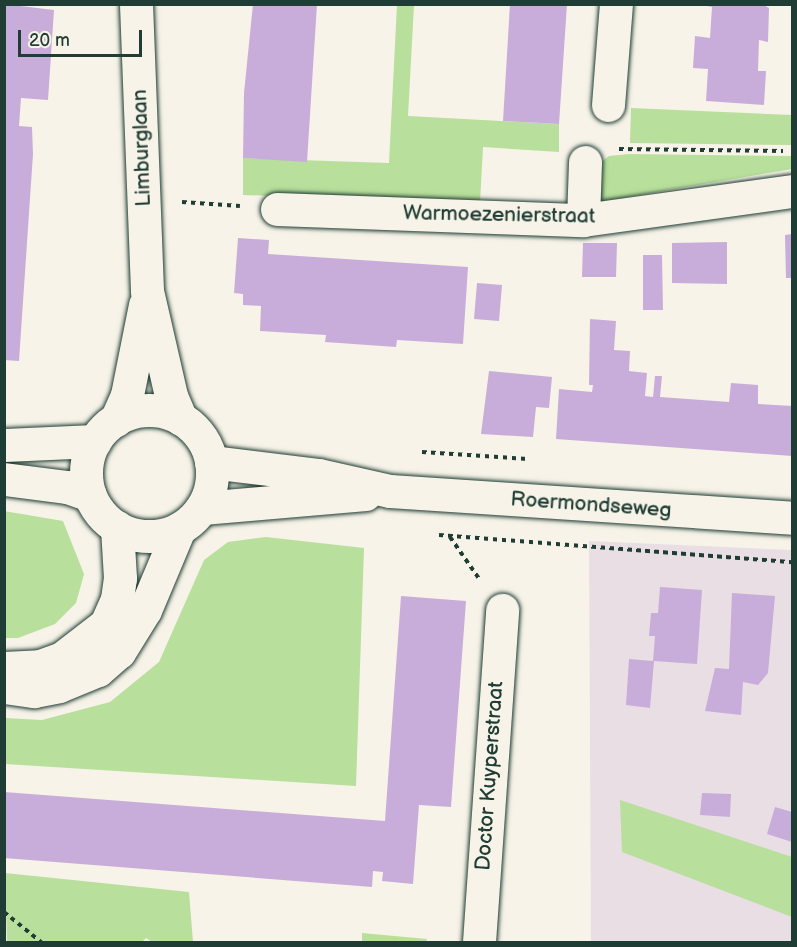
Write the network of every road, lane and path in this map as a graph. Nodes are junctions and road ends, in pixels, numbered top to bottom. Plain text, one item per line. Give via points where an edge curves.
1 (136, 4) edge
2 (616, 4) edge
3 (609, 105) dead end
4 (792, 151) edge
5 (595, 155) joint
6 (792, 190) edge
7 (144, 200) junction
8 (277, 209) joint
9 (583, 220) junction
10 (147, 291) junction
11 (181, 418) junction
12 (106, 430) junction
13 (4, 445) edge
14 (211, 462) junction
15 (4, 479) edge
16 (390, 491) junction
17 (90, 495) junction
18 (190, 519) junction
19 (792, 519) edge
20 (117, 527) junction
21 (450, 537) dead end
22 (502, 610) joint
23 (4, 668) edge
24 (4, 687) edge
25 (4, 912) edge
26 (41, 942) edge
27 (479, 942) edge

1 - 7 street, Limburglaan
2 - 3 street
4 - 5 path
5 - 9 street
6 - 9 street, Warmoezenierstraat
7 - 8 path
7 - 10 street, Limburglaan
8 - 9 street, Warmoezenierstraat
10 - 11 street, Limburglaan via 171,396
10 - 12 street, Limburglaan via 127,395
11 - 12 street via 148,410
11 - 14 street via 195,430
12 - 13 street
12 - 17 street via 86,477
14 - 16 street, Roermondseweg via 319,475
14 - 18 street via 212,478
15 - 17 street via 67,487
16 - 18 street, Roermondseweg
16 - 19 street, Roermondseweg
17 - 20 street via 100,513
18 - 20 street via 158,536 137,535
18 - 24 street via 145,610 119,652 98,670 59,686 34,691
20 - 23 street via 120,578 117,599 106,624 62,658 40,666
21 - 22 path
22 - 27 street, Doctor Kuyperstraat
25 - 26 path

